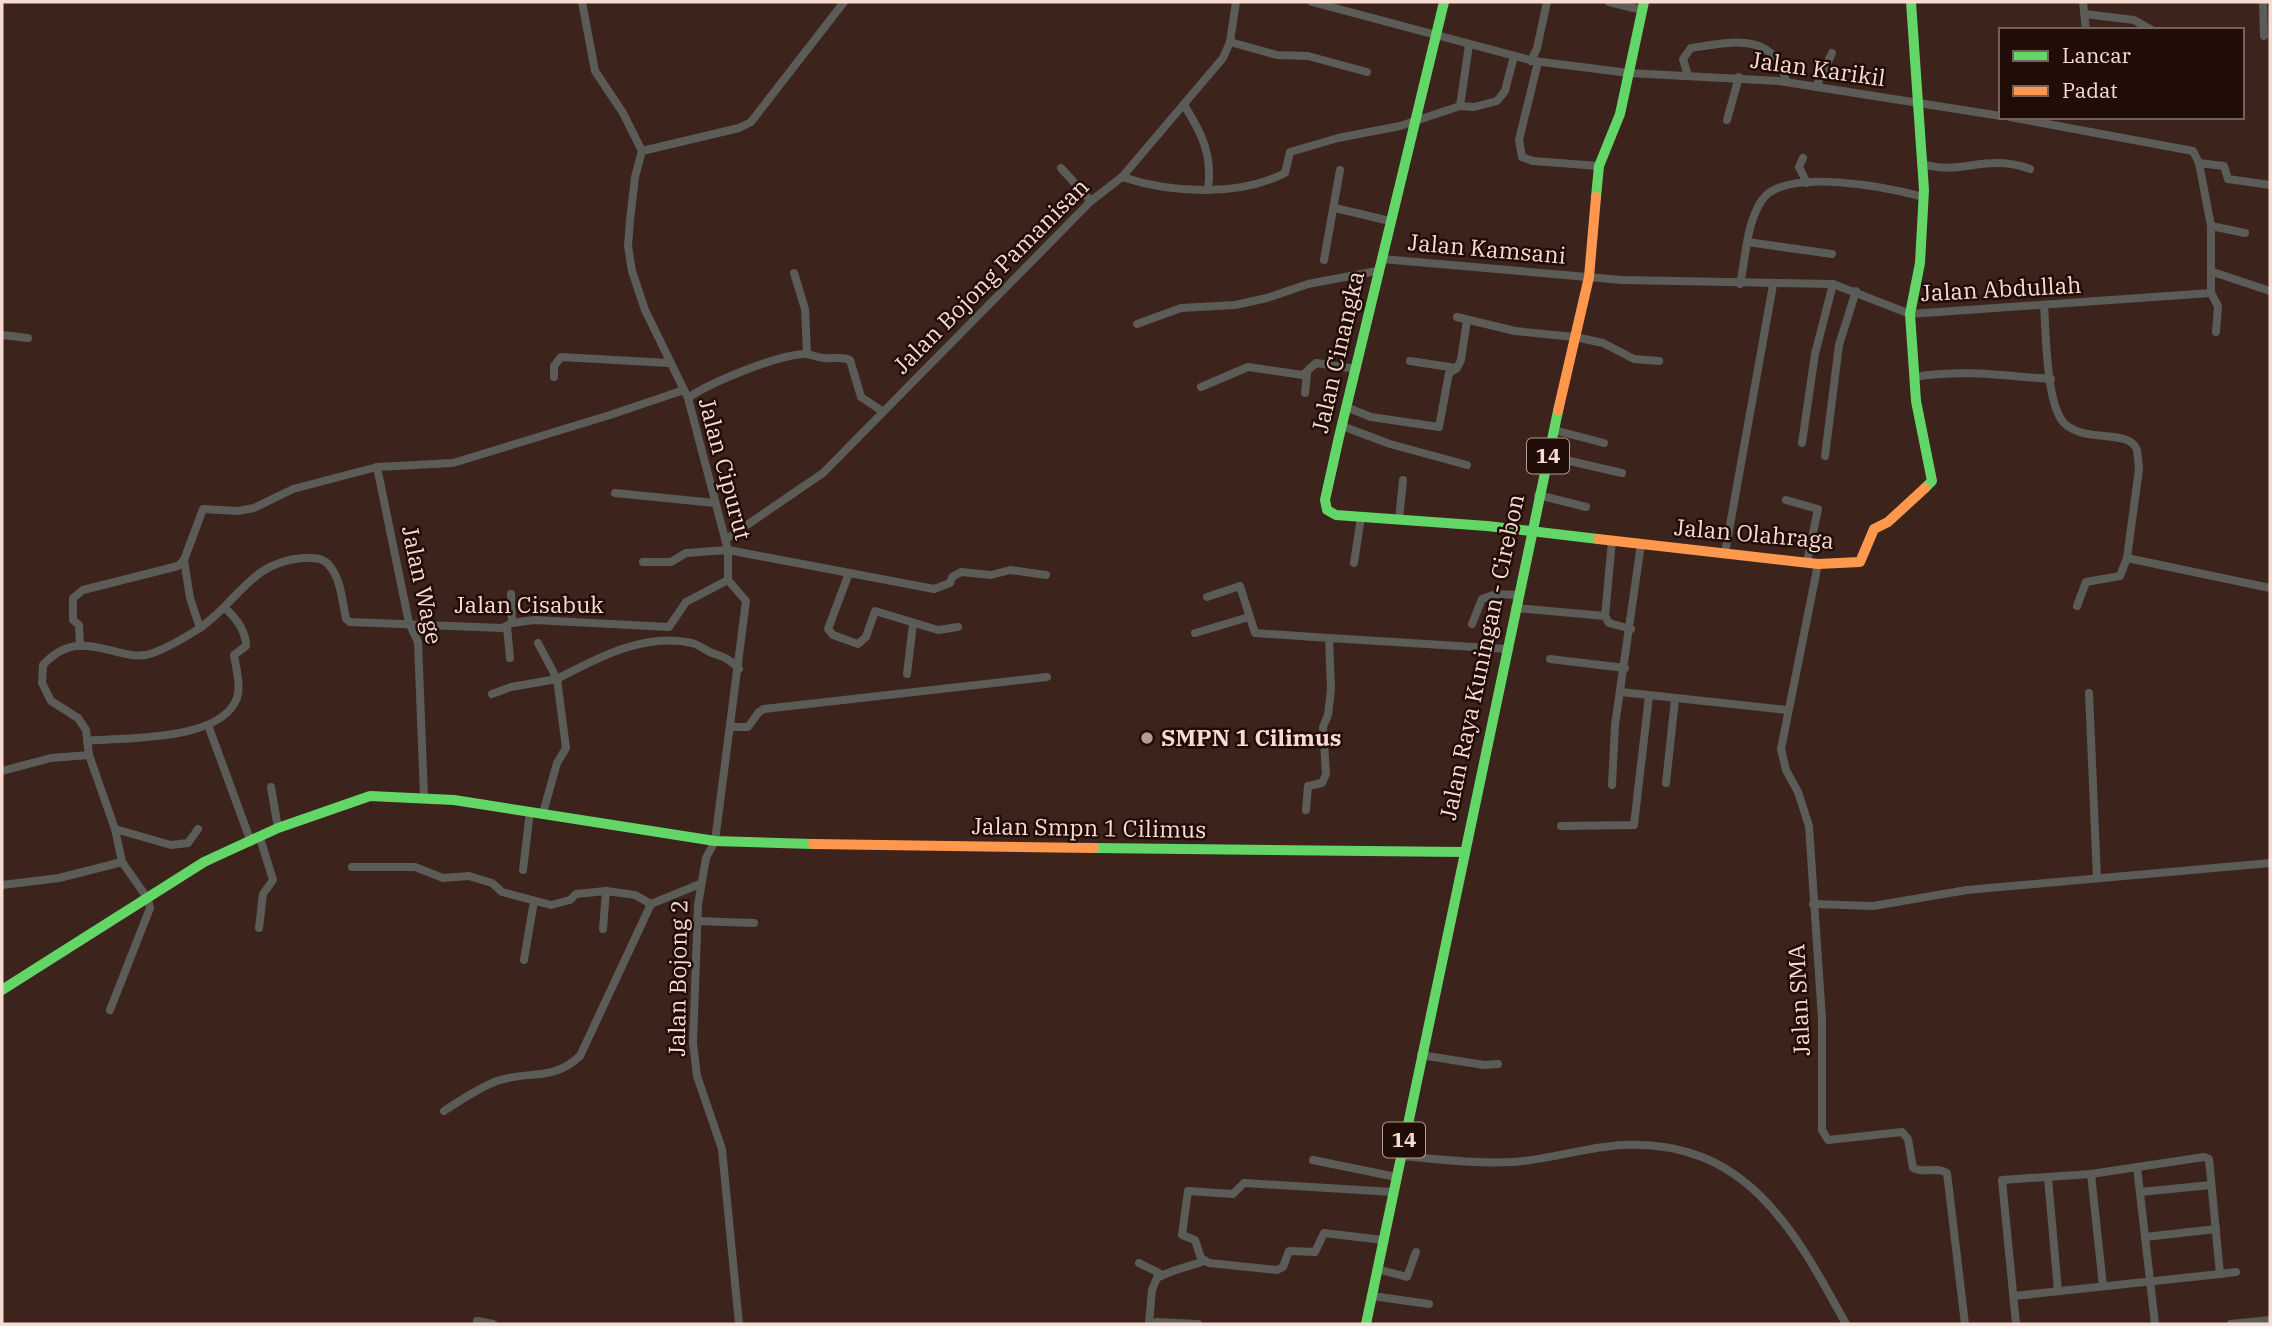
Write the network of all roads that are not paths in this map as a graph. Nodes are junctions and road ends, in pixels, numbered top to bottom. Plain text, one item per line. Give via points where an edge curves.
1 (582, 2) edge
2 (844, 2) edge
3 (1236, 2) edge
4 (1312, 2) edge
5 (1444, 2) edge
6 (1548, 2) edge
7 (1609, 2) edge
8 (1911, 2) edge
9 (2084, 2) edge
10 (2263, 2) edge
11 (1643, 6) edge
12 (2085, 14) junction
13 (2086, 28) edge
14 (2148, 28) edge
15 (1436, 35) junction
16 (2264, 36) dead end
17 (1230, 42) junction
18 (1469, 45) junction
19 (1832, 53) dead end
20 (1514, 57) junction
21 (1534, 61) junction
22 (1367, 72) dead end
23 (1629, 73) junction
24 (1688, 76) junction
25 (1739, 77) junction
26 (1786, 82) junction
27 (1816, 87) junction
28 (1917, 101) junction
29 (1184, 105) junction
30 (1460, 106) junction
31 (1999, 116) edge
32 (2021, 119) edge
33 (1727, 120) dead end
34 (1412, 122) junction
35 (642, 151) junction
36 (1803, 158) dead end
37 (2199, 163) junction
38 (1923, 164) junction
39 (1599, 166) junction
40 (1061, 168) dead end
41 (2030, 169) dead end
42 (1339, 170) dead end
43 (1122, 177) junction
44 (1807, 183) junction
45 (2270, 185) edge
46 (1208, 190) junction
47 (1924, 197) junction
48 (1091, 201) junction
49 (1335, 208) junction
50 (1390, 221) junction
51 (2211, 226) junction
52 (2245, 233) dead end
53 (1747, 242) junction
54 (1832, 254) dead end
55 (1382, 259) junction
56 (1324, 260) dead end
57 (1377, 271) junction
58 (2213, 272) junction
59 (794, 273) dead end
60 (1589, 277) junction
61 (1740, 284) junction
62 (1833, 284) junction
63 (1773, 285) junction
64 (1856, 290) junction
65 (2270, 291) edge
66 (2211, 293) junction
67 (2044, 305) junction
68 (1910, 314) junction
69 (1457, 317) dead end
70 (1467, 320) junction
71 (1137, 324) dead end
72 (2216, 332) dead end
73 (2, 335) edge
74 (1575, 337) junction
75 (28, 338) dead end
76 (807, 353) junction
77 (1410, 360) dead end
78 (1659, 360) dead end
79 (667, 363) junction
80 (1457, 368) junction
81 (1356, 369) junction
82 (1307, 374) junction
83 (554, 377) dead end
84 (1915, 377) junction
85 (2052, 379) junction
86 (1201, 387) dead end
87 (1304, 393) dead end
88 (686, 394) junction
89 (1346, 407) junction
90 (882, 411) junction
91 (1342, 426) junction
92 (1554, 430) junction
93 (1604, 443) dead end
94 (1802, 443) dead end
95 (1548, 456) junction
96 (1825, 456) dead end
97 (1467, 465) dead end
98 (377, 467) junction
99 (1622, 473) dead end
100 (1404, 480) dead end
101 (615, 494) dead end
102 (1538, 495) junction
103 (1786, 500) dead end
104 (716, 503) junction
105 (1586, 507) dead end
106 (1361, 517) junction
107 (1399, 520) junction
108 (1531, 533) junction
109 (726, 540) junction
110 (1612, 541) junction
111 (1641, 544) junction
112 (728, 550) junction
113 (1725, 553) junction
114 (2127, 558) junction
115 (184, 560) junction
116 (643, 562) dead end
117 (1812, 563) junction
118 (1354, 564) dead end
119 (849, 573) junction
120 (1046, 576) dead end
121 (728, 580) junction
122 (2270, 589) edge
123 (511, 594) dead end
124 (1207, 597) dead end
125 (1516, 601) junction
126 (2077, 606) dead end
127 (225, 608) junction
128 (1605, 616) junction
129 (1249, 617) junction
130 (409, 623) junction
131 (913, 624) junction
132 (1472, 624) dead end
133 (509, 625) junction
134 (958, 627) dead end
135 (200, 628) junction
136 (1631, 629) junction
137 (1195, 633) dead end
138 (1329, 638) junction
139 (538, 643) dead end
140 (80, 646) junction
141 (1507, 649) junction
142 (510, 658) dead end
143 (1550, 659) dead end
144 (1625, 668) junction
145 (739, 669) junction
146 (907, 674) dead end
147 (1047, 677) dead end
148 (557, 679) junction
149 (1621, 692) junction
150 (2089, 692) dead end
151 (492, 694) dead end
152 (1649, 696) junction
153 (1675, 699) junction
154 (1787, 710) junction
155 (208, 725) junction
156 (731, 727) junction
157 (87, 741) junction
158 (89, 755) junction
159 (2, 771) edge
160 (1666, 783) dead end
161 (1612, 785) dead end
162 (271, 787) dead end
163 (424, 797) junction
164 (1306, 810) dead end
165 (530, 811) junction
166 (543, 813) junction
167 (1562, 826) dead end
168 (278, 828) junction
169 (115, 829) junction
170 (198, 829) dead end
171 (256, 840) junction
172 (715, 841) junction
173 (1462, 852) junction
174 (122, 862) junction
175 (2270, 863) edge
176 (352, 867) dead end
177 (523, 870) dead end
178 (2098, 878) junction
179 (700, 884) junction
180 (2, 885) edge
181 (606, 891) junction
182 (148, 899) junction
183 (534, 901) junction
184 (650, 904) junction
185 (1812, 904) junction
186 (697, 921) junction
187 (754, 923) dead end
188 (259, 928) dead end
189 (603, 929) dead end
190 (524, 960) dead end
191 (2, 990) edge
192 (110, 1010) dead end
193 (1421, 1055) junction
194 (1499, 1064) dead end
195 (444, 1111) dead end
196 (1401, 1156) junction
197 (1313, 1160) dead end
198 (2137, 1167) junction
199 (2091, 1174) junction
200 (1396, 1177) junction
201 (2048, 1178) junction
202 (2211, 1185) junction
203 (1393, 1192) junction
204 (2140, 1192) junction
205 (2216, 1229) junction
206 (2145, 1237) junction
207 (1383, 1240) junction
208 (1416, 1252) dead end
209 (1204, 1261) junction
210 (1139, 1263) dead end
211 (1377, 1269) junction
212 (2236, 1272) dead end
213 (2220, 1274) junction
214 (1159, 1277) junction
215 (2150, 1281) junction
216 (2103, 1286) junction
217 (2058, 1291) junction
218 (1373, 1296) junction
219 (2014, 1296) junction
220 (1429, 1304) dead end
221 (2270, 1320) edge
222 (477, 1324) edge
223 (493, 1324) edge
224 (739, 1324) edge
225 (1149, 1324) edge
226 (1198, 1324) edge
227 (1366, 1324) edge
228 (1846, 1324) edge
229 (1965, 1324) edge
230 (2016, 1324) edge
231 (2155, 1324) edge
232 (2231, 1324) edge
233 (2243, 1324) edge

1 - 35 street via 595,72
2 - 35 street via 751,122
3 - 17 street, Jalan Bojong Pamanisan
4 - 15 street
5 - 15 main road, Jalan Cinangka
6 - 21 street
7 - 11 street
8 - 28 main road, Jalan Olahraga
9 - 12 street
10 - 16 street
11 - 23 main road, Jalan Raya Kuningan - Cirebon / 14
12 - 13 street
12 - 14 street via 2134,20
15 - 18 street
15 - 34 main road, Jalan Cinangka
17 - 22 street
17 - 29 street, Jalan Bojong Pamanisan via 1214,71
18 - 20 street
18 - 30 street
19 - 27 street
20 - 21 street
20 - 30 street via 1505,91 1497,102
21 - 23 street
21 - 39 street via 1519,140 1522,157
23 - 24 street, Jalan Karikil
23 - 39 main road, Jalan Raya Kuningan - Cirebon / 14 via 1620,114
24 - 25 street, Jalan Karikil
24 - 26 street via 1683,59 1690,48 1744,42 1773,54 1782,64
25 - 26 street, Jalan Karikil
25 - 33 street
26 - 27 street, Jalan Karikil
27 - 28 street, Jalan Karikil
28 - 31 street, Jalan Karikil
28 - 38 main road, Jalan Olahraga
29 - 43 street, Jalan Bojong Pamanisan
29 - 46 street via 1205,139
30 - 34 street
32 - 37 street via 2193,150
34 - 46 street via 1290,152 1282,175
34 - 50 main road, Jalan Cinangka
35 - 79 street, Jalan Cipurut via 628,246 632,271
36 - 44 street via 1799,167
37 - 45 street via 2224,166 2228,179
37 - 51 street
38 - 41 street via 1938,169 2013,162
38 - 47 main road, Jalan Olahraga
39 - 60 main road, Jalan Raya Kuningan - Cirebon / 14
40 - 48 street
42 - 49 street
43 - 46 street
43 - 48 street, Jalan Bojong Pamanisan
44 - 47 street via 1860,184
44 - 53 street via 1771,191 1762,200
47 - 68 main road, Jalan Olahraga via 1920,263
48 - 90 street, Jalan Bojong Pamanisan
49 - 50 street
49 - 56 street
50 - 55 main road, Jalan Cinangka
51 - 52 street
51 - 58 street
53 - 54 street
53 - 61 street
55 - 57 main road, Jalan Cinangka
55 - 60 street, Jalan Kamsani
57 - 71 street via 1308,284 1267,298 1181,308
57 - 81 main road, Jalan Cinangka
58 - 65 street
58 - 66 street
59 - 76 street via 805,309
60 - 61 street, Jalan Abdullah
60 - 74 main road, Jalan Raya Kuningan - Cirebon / 14
61 - 63 street, Jalan Abdullah
62 - 63 street, Jalan Abdullah
62 - 64 street, Jalan Abdullah
62 - 94 street via 1815,354
63 - 113 street
64 - 68 street, Jalan Abdullah
64 - 96 street via 1839,345
66 - 67 street, Jalan Abdullah
66 - 72 street via 2218,306
67 - 68 street, Jalan Abdullah
67 - 85 street
68 - 84 main road, Jalan Olahraga
69 - 70 street
70 - 74 street
70 - 80 street
73 - 75 street
74 - 78 street via 1603,343 1634,359
74 - 92 main road, Jalan Raya Kuningan - Cirebon / 14
76 - 88 street via 777,359
76 - 90 street via 850,360 861,397
77 - 80 street
79 - 83 street via 561,357 554,366
79 - 88 street, Jalan Cipurut
80 - 89 street via 1449,373 1439,428 1371,417
81 - 82 street via 1316,363 1309,366
81 - 89 main road, Jalan Cinangka
82 - 86 street via 1248,368
82 - 87 street
84 - 85 street via 1987,372
84 - 117 main road, Jalan Olahraga via 1932,481 1888,522 1874,529 1860,562
85 - 114 street via 2065,424 2084,436 2116,437 2136,445 2139,469
88 - 98 street via 453,463
88 - 104 street, Jalan Cipurut
89 - 91 main road, Jalan Cinangka
90 - 109 street, Jalan Bojong Pamanisan via 823,473
91 - 97 street
91 - 106 main road, Jalan Cinangka via 1325,507 1336,515
92 - 93 street
92 - 95 main road, Jalan Raya Kuningan - Cirebon / 14
95 - 99 street
95 - 102 main road, Jalan Raya Kuningan - Cirebon / 14
98 - 115 street via 293,489 254,509 203,509
98 - 130 street, Jalan Wage
100 - 107 street
101 - 104 street
102 - 105 street
102 - 108 main road, Jalan Raya Kuningan - Cirebon / 14
103 - 117 street, Jalan SMA via 1818,509
104 - 109 street, Jalan Cipurut
106 - 107 main road, Jalan Cinangka
106 - 118 street
107 - 108 main road, Jalan Cinangka
108 - 110 main road, Jalan Olahraga
108 - 125 main road, Jalan Raya Kuningan - Cirebon / 14
109 - 112 street, Jalan Cipurut
110 - 111 main road, Jalan Olahraga
110 - 128 street
111 - 113 main road, Jalan Olahraga
111 - 136 street
112 - 116 street via 686,554 671,562
112 - 119 street
112 - 121 street, Jalan Cipurut
113 - 117 main road, Jalan Olahraga
114 - 122 street
114 - 126 street via 2120,576 2086,582
115 - 135 street
115 - 140 street via 172,569 77,594 73,620 78,623
117 - 154 street, Jalan SMA
119 - 120 street via 934,589 961,572 991,575 1010,570
119 - 131 street via 828,629 833,635 858,644 866,637 876,611
121 - 133 street, Jalan Cisabuk via 686,602 669,627 573,620
121 - 145 street via 746,601
123 - 133 street
124 - 129 street via 1240,586
125 - 128 street
125 - 132 street via 1496,594 1482,599
125 - 141 main road, Jalan Raya Kuningan - Cirebon / 14
127 - 130 street, Jalan Cisabuk via 245,584 270,566 317,558 327,562 338,582 348,621
127 - 135 street, Jalan Cisabuk
127 - 155 street via 246,646 234,655 236,699
128 - 136 street via 1609,622
129 - 137 street
129 - 138 street via 1258,634
130 - 133 street, Jalan Cisabuk
130 - 163 street, Jalan Wage via 418,642
131 - 134 street via 939,630
131 - 146 street
133 - 142 street
135 - 140 street, Jalan Cisabuk via 151,654
136 - 144 street
138 - 141 street
138 - 164 street via 1331,689 1323,730 1326,774 1322,783 1308,786
139 - 148 street
140 - 157 street, Jalan Cisabuk via 62,649 45,662 42,682 54,705 82,722
141 - 173 main road, Jalan Raya Kuningan - Cirebon / 14
143 - 144 street
144 - 149 street
145 - 148 street via 728,658 694,644 660,641 640,643
145 - 156 street
147 - 156 street via 764,709 748,727
148 - 151 street
148 - 166 street via 566,748
149 - 152 street
149 - 161 street
150 - 178 street
152 - 153 street
152 - 167 street via 1634,825
153 - 154 street
153 - 160 street
154 - 185 street, Jalan SMA via 1781,749 1809,826
155 - 157 street via 154,738
155 - 171 street
156 - 172 street
157 - 158 street, Jalan Cisabuk
158 - 159 street via 51,758
158 - 169 street, Jalan Cisabuk
162 - 168 street
163 - 165 main road, Jalan Smpn 1 Cilimus
163 - 168 main road, Jalan Smpn 1 Cilimus via 363,797
165 - 166 main road, Jalan Smpn 1 Cilimus
165 - 177 street
166 - 172 main road, Jalan Smpn 1 Cilimus
168 - 171 main road, Jalan Smpn 1 Cilimus
169 - 170 street via 171,845 188,843
169 - 174 street, Jalan Cisabuk
171 - 182 main road, Jalan Smpn 1 Cilimus via 204,862
171 - 188 street via 273,880 263,894
172 - 173 main road, Jalan Smpn 1 Cilimus
172 - 179 street, Jalan Bojong 2
173 - 193 main road, Jalan Raya Kuningan - Cirebon / 14
174 - 180 street via 59,878
174 - 182 street
175 - 178 street
176 - 183 street via 415,867 443,878 468,876
178 - 185 street via 1967,890 1873,906
179 - 184 street
179 - 186 street, Jalan Bojong 2
181 - 183 street via 576,894 556,904
181 - 184 street via 635,895
181 - 189 street
182 - 191 main road, Jalan Smpn 1 Cilimus
182 - 192 street via 150,914
183 - 190 street
184 - 195 street via 580,1056 556,1073 499,1081
185 - 229 street, Jalan SMA via 1822,1019 1822,1129 1828,1140 1902,1132 1908,1139 1913,1168 1947,1173
186 - 187 street
186 - 224 street, Jalan Bojong 2 via 693,1043 697,1076 722,1149
193 - 194 street
193 - 196 main road, Jalan Raya Kuningan - Cirebon / 14
196 - 200 main road, Jalan Raya Kuningan - Cirebon / 14
196 - 228 street via 1512,1162 1620,1145 1670,1146 1696,1154 1722,1164 1766,1200 1796,1236
197 - 200 street
198 - 199 street
198 - 202 street via 2207,1157
198 - 204 street
199 - 201 street
199 - 216 street
200 - 203 main road, Jalan Raya Kuningan - Cirebon / 14
201 - 217 street
201 - 219 street via 2002,1180
202 - 204 street
202 - 205 street
203 - 207 main road, Jalan Raya Kuningan - Cirebon / 14
203 - 209 street via 1244,1183 1233,1194 1189,1189 1182,1235 1195,1240
204 - 206 street
205 - 206 street
205 - 213 street
206 - 215 street
207 - 209 street via 1324,1233 1315,1252 1289,1251 1277,1270
207 - 211 main road, Jalan Raya Kuningan - Cirebon / 14
208 - 211 street via 1407,1277
209 - 214 street
210 - 214 street via 1155,1269
211 - 218 main road, Jalan Raya Kuningan - Cirebon / 14
212 - 213 street
213 - 215 street
214 - 225 street via 1152,1290
215 - 216 street
215 - 231 street
216 - 217 street
217 - 219 street
218 - 220 street
218 - 227 main road, Jalan Raya Kuningan - Cirebon / 14
219 - 230 street
221 - 233 street
222 - 223 street
225 - 226 street
232 - 233 street

